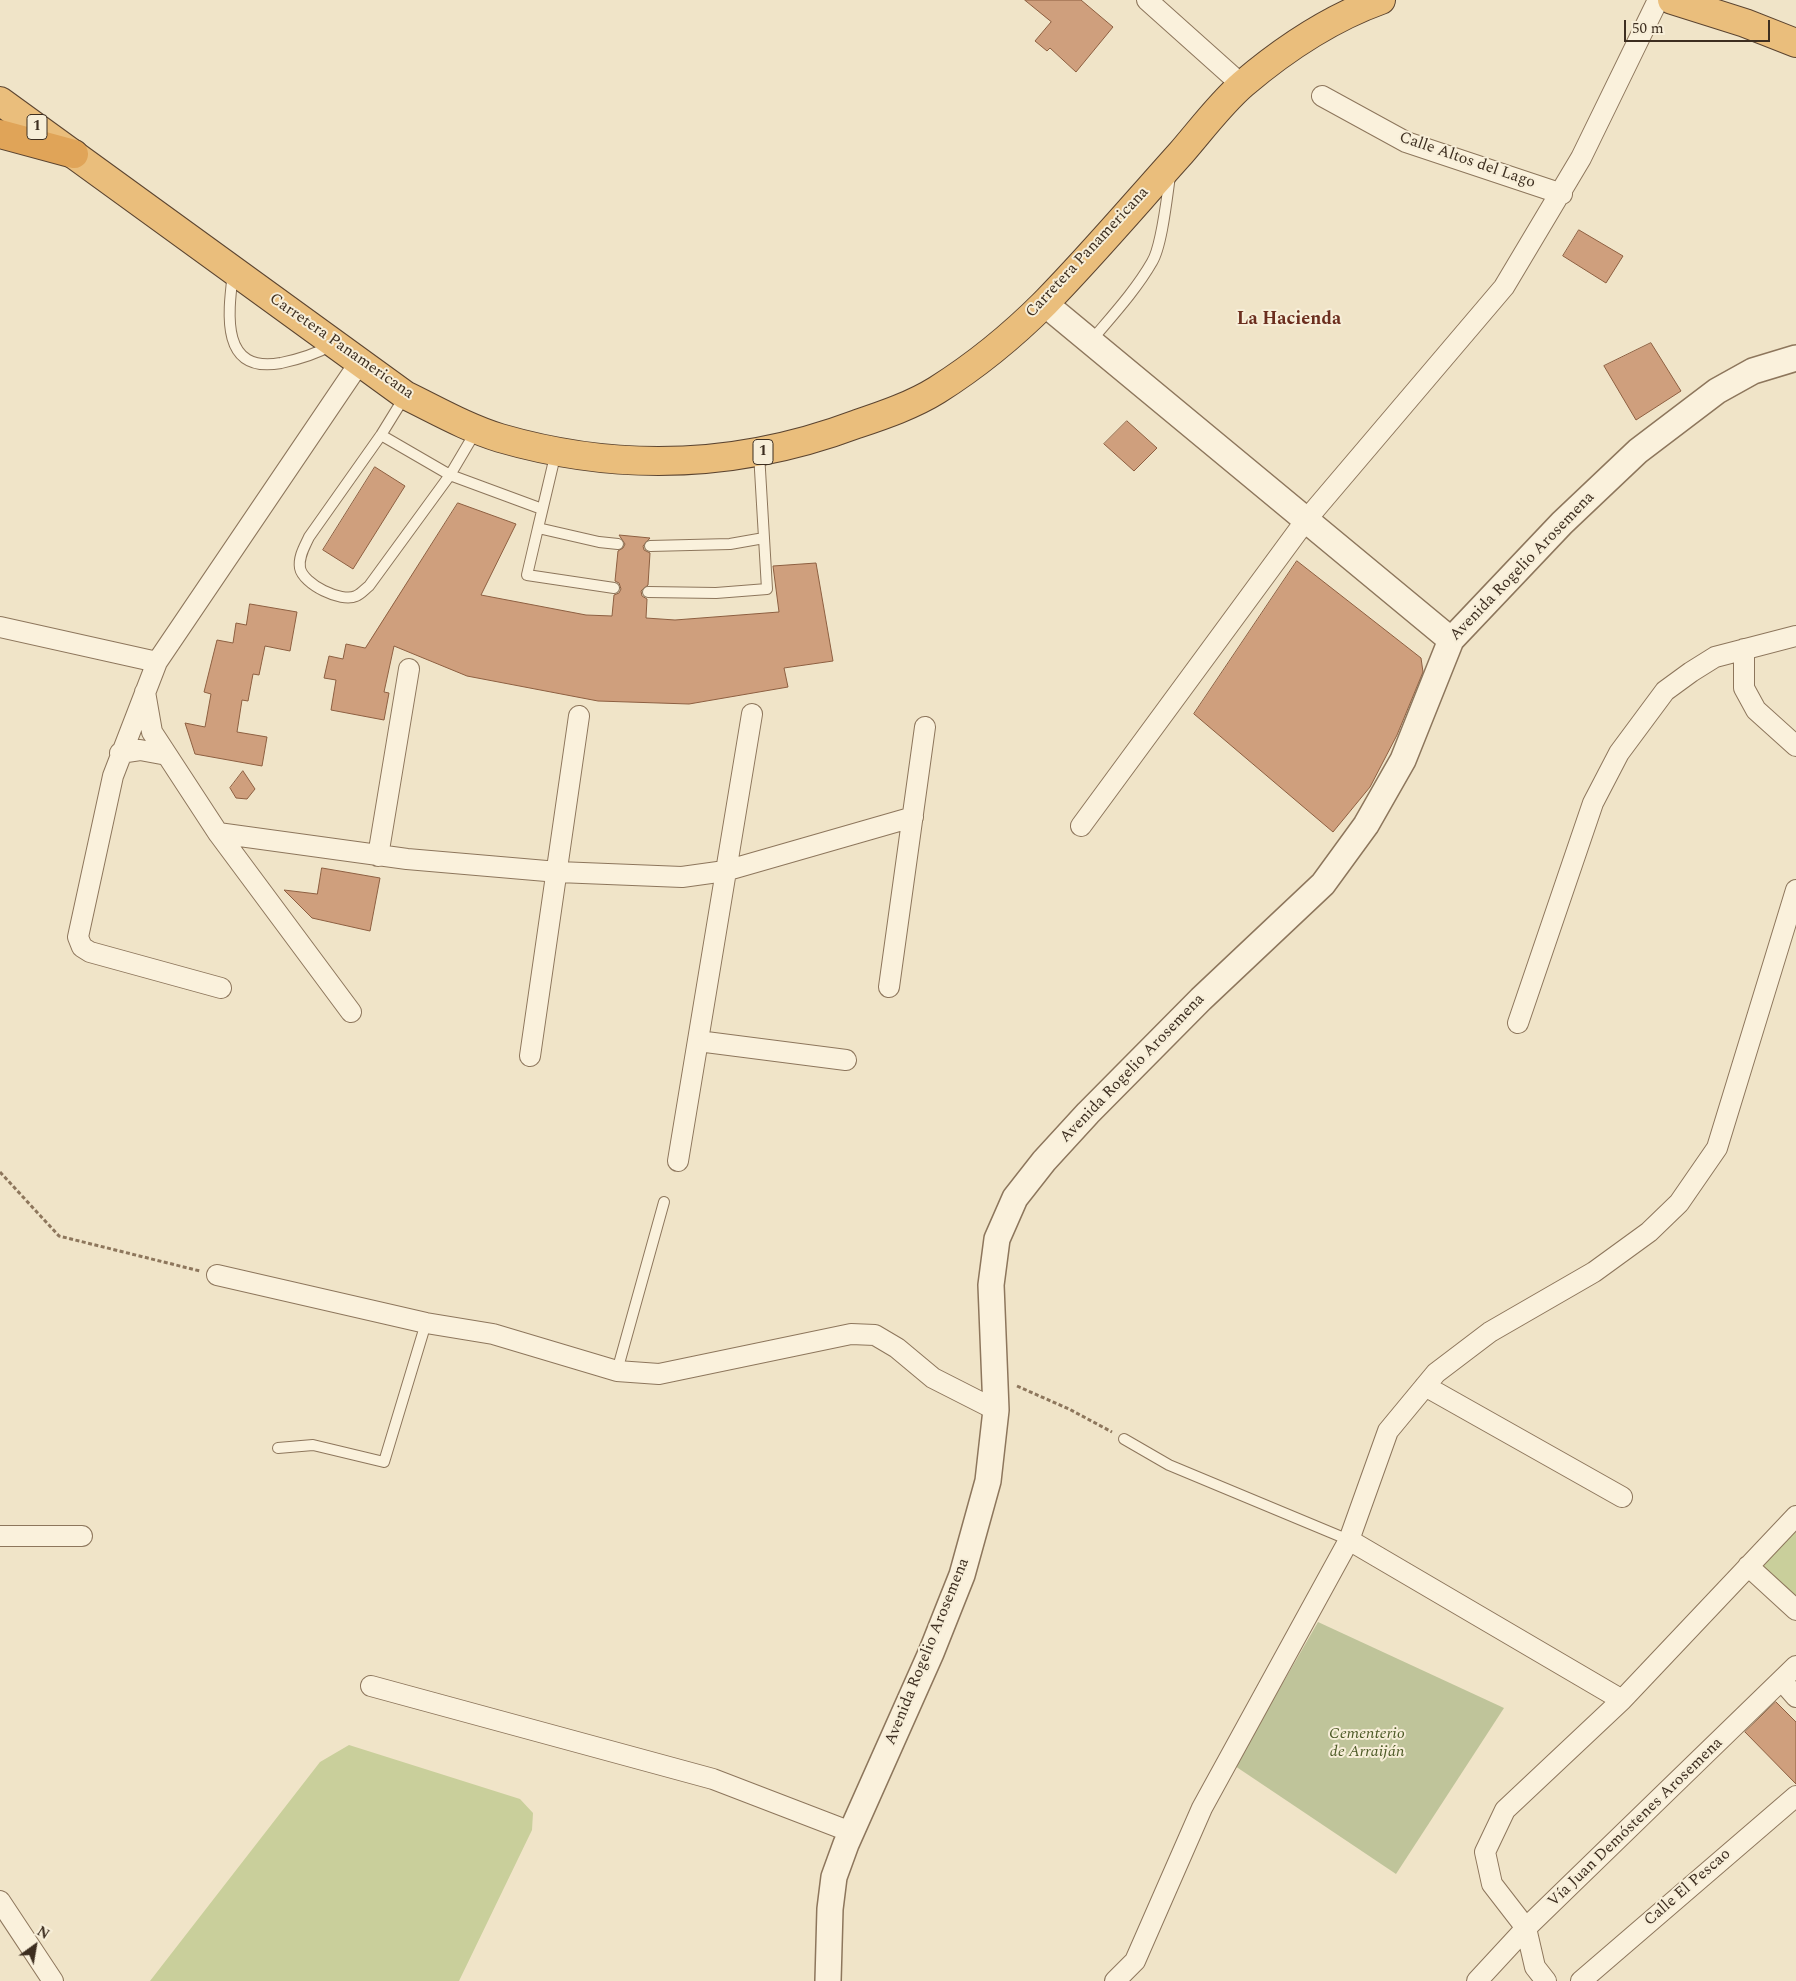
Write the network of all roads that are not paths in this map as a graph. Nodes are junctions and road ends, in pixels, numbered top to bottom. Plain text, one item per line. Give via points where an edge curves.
1 (1147, 0) edge
2 (1381, 0) edge
3 (1658, 0) edge
4 (1672, 0) edge
5 (1796, 43) edge
6 (1242, 85) junction
7 (1322, 96) dead end
8 (0, 101) edge
9 (0, 134) edge
10 (74, 154) junction
11 (1172, 163) junction
12 (1562, 194) junction
13 (234, 270) junction
14 (1044, 303) junction
15 (1090, 342) junction
16 (334, 343) junction
17 (1796, 358) edge
18 (360, 362) junction
19 (405, 395) junction
20 (477, 430) junction
21 (380, 435) junction
22 (556, 452) junction
23 (759, 453) junction
24 (450, 475) junction
25 (542, 509) junction
26 (1306, 520) junction
27 (538, 528) junction
28 (764, 538) junction
29 (618, 544) dead end
30 (650, 546) dead end
31 (614, 588) dead end
32 (648, 592) dead end
33 (0, 627) edge
34 (1796, 636) edge
35 (1450, 640) junction
36 (1744, 649) junction
37 (156, 662) junction
38 (409, 669) dead end
39 (145, 692) junction
40 (752, 714) dead end
41 (579, 716) dead end
42 (925, 727) dead end
43 (1796, 746) edge
44 (120, 752) junction
45 (167, 755) junction
46 (913, 817) junction
47 (1080, 826) dead end
48 (218, 833) junction
49 (378, 856) junction
50 (726, 871) junction
51 (558, 872) junction
52 (1796, 890) edge
53 (889, 987) dead end
54 (221, 988) dead end
55 (352, 1012) dead end
56 (1518, 1024) dead end
57 (698, 1041) junction
58 (530, 1056) dead end
59 (846, 1060) dead end
60 (678, 1161) dead end
61 (664, 1202) dead end
62 (217, 1275) road end
63 (426, 1323) junction
64 (617, 1371) junction
65 (1425, 1386) junction
66 (996, 1410) junction
67 (1124, 1438) road end
68 (278, 1448) dead end
69 (1622, 1497) dead end
70 (1796, 1516) edge
71 (0, 1536) edge
72 (82, 1536) dead end
73 (1349, 1540) junction
74 (1748, 1566) junction
75 (1796, 1610) edge
76 (1796, 1666) edge
77 (1782, 1681) junction
78 (371, 1686) dead end
79 (1796, 1697) edge
80 (1622, 1700) junction
81 (1796, 1796) edge
82 (852, 1832) junction
83 (0, 1901) edge
84 (1526, 1928) junction
85 (52, 1981) edge
86 (828, 1981) edge
87 (1115, 1981) edge
88 (1477, 1981) edge
89 (1546, 1981) edge
90 (1581, 1981) edge

1 - 6 street
2 - 6 highway, Carretera Panamericana / 1 via 1337,19
3 - 12 street
4 - 5 highway
6 - 11 highway, Carretera Panamericana / 1
7 - 12 street, Calle Altos del Lago via 1406,142
8 - 10 highway, Carretera Panamericana / 1
9 - 10 highway
10 - 13 highway, Carretera Panamericana / 1
11 - 14 highway, Carretera Panamericana / 1
11 - 15 lane via 1166,208 1153,261
12 - 26 street via 1504,287
13 - 16 highway, Carretera Panamericana / 1
13 - 16 lane via 229,308 233,340 238,353 250,363 264,366 286,362 316,354
14 - 15 street
14 - 23 highway, Carretera Panamericana / 1 via 994,348 936,390 821,438
15 - 26 street
16 - 18 highway, Carretera Panamericana / 1
17 - 35 street, Avenida Rogelio Arosemena via 1754,371 1717,391 1638,451 1562,523
18 - 19 highway, Carretera Panamericana / 1
18 - 37 street
19 - 20 highway, Carretera Panamericana / 1
19 - 21 lane
20 - 22 highway, Carretera Panamericana / 1
20 - 24 lane
21 - 24 lane
21 - 24 lane via 301,553 300,568 306,579 319,589 339,597 356,596 369,586
22 - 23 highway, Carretera Panamericana / 1 via 637,462 704,461
22 - 25 lane
23 - 28 lane
24 - 25 lane
25 - 27 lane
26 - 35 street
26 - 47 street
27 - 29 lane
27 - 31 lane via 528,575
28 - 30 lane via 730,544
28 - 32 lane via 766,589 716,593
33 - 37 street
34 - 36 street
35 - 66 street, Avenida Rogelio Arosemena via 1403,760 1366,826 1322,884 1088,1113 1015,1198 997,1239 991,1285
36 - 43 street via 1744,688 1756,710
36 - 56 street via 1714,657 1665,691 1619,753 1593,803
37 - 39 street
38 - 49 street
39 - 44 street
39 - 45 street via 152,732
40 - 50 street
41 - 51 street
42 - 46 street
44 - 45 street via 140,750
44 - 54 street via 78,937 90,952
45 - 48 street
46 - 50 street
46 - 53 street
48 - 49 street
48 - 55 street
49 - 51 street
50 - 51 street via 682,877
50 - 57 street
51 - 58 street
52 - 65 street via 1717,1148 1679,1203 1641,1238 1594,1272 1490,1332 1436,1373
57 - 59 street
57 - 60 street
61 - 64 lane
62 - 63 street
63 - 64 street via 494,1334
63 - 68 lane via 384,1462 313,1445
64 - 66 street via 659,1374 851,1334 875,1335 897,1348 933,1378
65 - 69 street
65 - 73 street via 1388,1431
66 - 82 street, Avenida Rogelio Arosemena via 988,1481 962,1575 932,1653
67 - 73 lane via 1169,1465
70 - 74 street
71 - 72 street
73 - 80 street
73 - 87 street via 1202,1808 1134,1961
74 - 75 street
74 - 80 street
76 - 77 street, Vía Juan Demóstenes Arosemena
77 - 79 street
77 - 84 street, Vía Juan Demóstenes Arosemena
78 - 82 street via 713,1779
80 - 84 street via 1505,1810 1485,1852 1492,1884
81 - 90 street, Calle El Pescao
82 - 86 street, Avenida Rogelio Arosemena via 834,1877
83 - 85 street
84 - 88 street, Vía Juan Demóstenes Arosemena
84 - 89 street via 1535,1967

